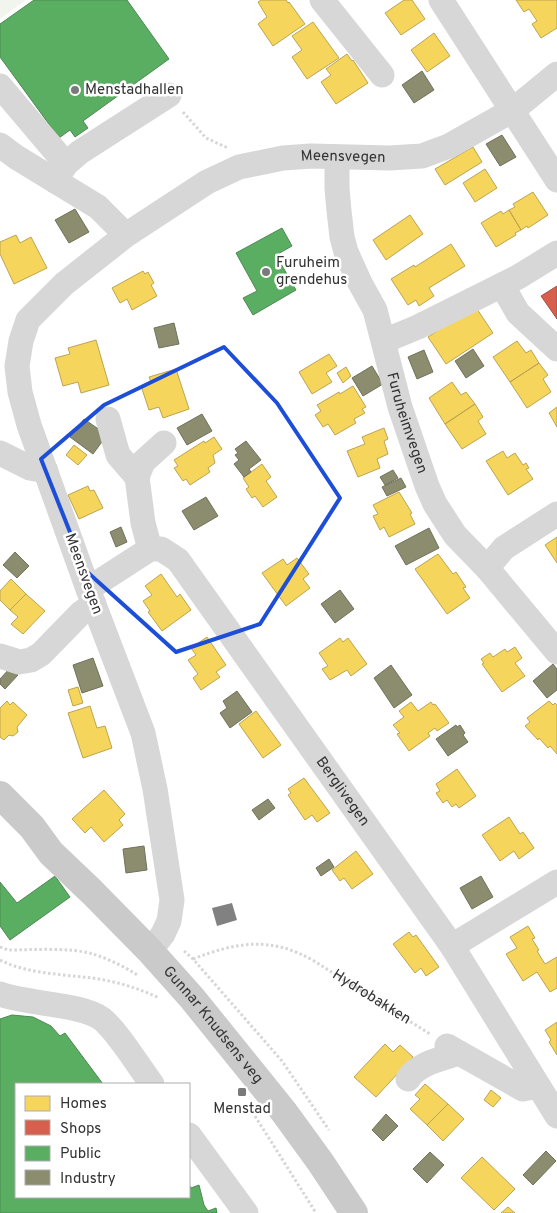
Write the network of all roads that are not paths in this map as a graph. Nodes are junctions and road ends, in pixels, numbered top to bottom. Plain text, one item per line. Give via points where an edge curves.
1 (322, 0) edge
2 (441, 0) edge
3 (557, 74) edge
4 (382, 75) dead end
5 (0, 86) edge
6 (169, 95) road end
7 (513, 110) junction
8 (0, 144) edge
9 (337, 157) junction
10 (60, 173) junction
11 (557, 180) edge
12 (126, 235) junction
13 (557, 253) edge
14 (502, 285) junction
15 (384, 341) junction
16 (557, 349) edge
17 (108, 419) dead end
18 (164, 443) dead end
19 (0, 453) edge
20 (46, 471) junction
21 (137, 477) junction
22 (557, 514) edge
23 (150, 549) junction
24 (487, 568) junction
25 (91, 597) junction
26 (557, 652) edge
27 (0, 656) edge
28 (0, 795) edge
29 (0, 820) edge
30 (51, 853) junction
31 (557, 882) edge
32 (452, 946) junction
33 (150, 951) junction
34 (0, 994) edge
35 (408, 1079) dead end
36 (151, 1083) edge
37 (538, 1086) junction
38 (557, 1116) edge
39 (190, 1136) edge
40 (246, 1213) edge
41 (354, 1213) edge

1 - 4 street
2 - 7 street
3 - 7 street, Meensvegen
5 - 10 street
6 - 10 street via 80,152
7 - 9 street, Meensvegen via 449,146 422,156
7 - 11 street
8 - 10 street via 16,158
9 - 12 street, Meensvegen via 283,158 239,167 207,182
9 - 15 street, Furuheimvegen via 342,237 360,283 375,310
10 - 12 street
12 - 20 street, Meensvegen via 64,284 28,320 17,366 20,392
13 - 14 street
14 - 15 street
14 - 16 street via 518,312
15 - 24 street, Furuheimvegen via 400,407 435,504 455,535
17 - 21 street via 118,455
18 - 21 street via 143,462
19 - 20 street via 30,468
20 - 25 street, Meensvegen
21 - 23 street
22 - 24 street via 504,548
23 - 25 street
23 - 32 street, Berglivegen via 161,549 178,560
24 - 26 street, Furuheimvegen
25 - 27 street via 81,613 41,654 19,662
25 - 33 street, Meensvegen via 143,733 156,789 172,900 164,934
28 - 30 main road, Gunnar Knudsens veg via 32,827
29 - 30 main road, Gunnar Knudsens veg via 24,840
30 - 33 main road, Gunnar Knudsens veg
31 - 32 street
32 - 37 street, Berglivegen
33 - 41 main road, Gunnar Knudsens veg via 284,1112
34 - 36 street via 79,1010 101,1018
35 - 37 street via 428,1063 453,1050 523,1089
37 - 38 street, Berglivegen
39 - 40 street

